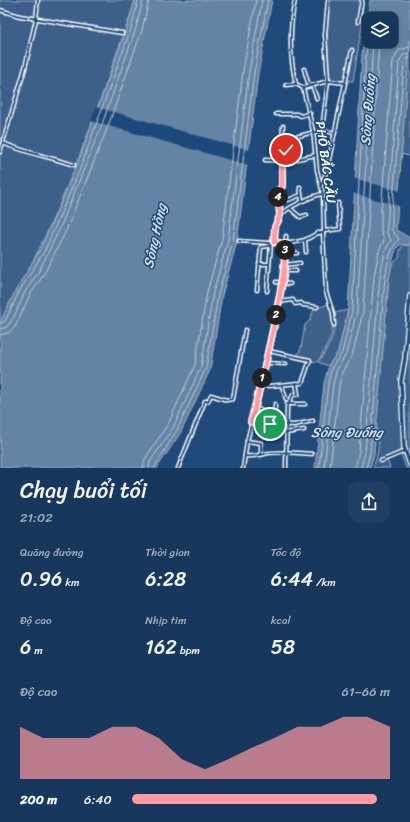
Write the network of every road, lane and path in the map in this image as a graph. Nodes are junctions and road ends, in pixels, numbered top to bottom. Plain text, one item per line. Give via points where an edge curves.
1 (38, 0) edge
2 (295, 0) edge
3 (328, 0) edge
4 (362, 0) edge
5 (0, 10) edge
6 (36, 18) junction
7 (358, 22) dead end
8 (122, 33) dead end
9 (352, 50) dead end
10 (304, 69) dead end
11 (328, 81) junction
12 (345, 83) junction
13 (296, 84) junction
14 (286, 85) dead end
15 (311, 85) junction
16 (303, 88) junction
17 (317, 99) dead end
18 (310, 113) junction
19 (276, 114) dead end
20 (283, 126) dead end
21 (322, 130) junction
22 (313, 132) junction
23 (335, 133) junction
24 (3, 143) junction
25 (286, 150) dead end
26 (0, 152) edge
27 (316, 155) junction
28 (265, 160) dead end
29 (288, 160) junction
30 (282, 162) junction
31 (74, 166) dead end
32 (321, 185) junction
33 (300, 187) dead end
34 (323, 194) junction
35 (301, 195) junction
36 (288, 200) dead end
37 (302, 201) junction
38 (338, 203) dead end
39 (291, 208) junction
40 (307, 215) dead end
41 (280, 216) junction
42 (324, 232) junction
43 (286, 236) dead end
44 (305, 240) junction
45 (238, 241) dead end
46 (272, 243) junction
47 (286, 244) junction
48 (306, 252) dead end
49 (285, 253) junction
50 (297, 253) dead end
51 (300, 263) dead end
52 (259, 264) junction
53 (269, 264) junction
54 (284, 265) junction
55 (284, 271) junction
56 (296, 271) dead end
57 (276, 282) dead end
58 (282, 284) junction
59 (290, 284) dead end
60 (257, 290) dead end
61 (267, 291) dead end
62 (410, 296) edge
63 (278, 302) junction
64 (317, 307) dead end
65 (334, 325) dead end
66 (245, 330) dead end
67 (269, 351) junction
68 (265, 363) junction
69 (286, 364) dead end
70 (296, 383) junction
71 (260, 386) junction
72 (282, 386) junction
73 (289, 400) junction
74 (275, 404) dead end
75 (288, 404) junction
76 (305, 404) dead end
77 (255, 409) junction
78 (260, 410) dead end
79 (313, 421) dead end
80 (251, 422) junction
81 (270, 424) junction
82 (274, 424) junction
83 (287, 425) junction
84 (270, 430) dead end
85 (304, 430) dead end
86 (286, 433) junction
87 (247, 441) junction
88 (405, 451) junction
89 (286, 454) junction
90 (312, 454) dead end
91 (262, 455) junction
92 (245, 456) junction
93 (381, 461) dead end
94 (410, 464) edge
95 (178, 468) edge
96 (243, 468) edge
97 (247, 468) edge
98 (286, 468) edge

1 - 6 street
2 - 13 street via 290,42
3 - 11 street via 325,35
4 - 7 street
5 - 6 street
6 - 8 street
6 - 24 street via 25,68
9 - 12 street
10 - 15 street
11 - 12 street
11 - 15 street
11 - 21 street
12 - 23 street
13 - 14 street
13 - 16 street
15 - 16 street
15 - 17 street
16 - 18 street, PHỐ BẮC CẦU
18 - 19 street via 301,116
18 - 22 street, PHỐ BẮC CẦU
20 - 22 street via 282,139
21 - 22 street
21 - 23 street
22 - 27 street, PHỐ BẮC CẦU
23 - 32 street
24 - 26 street
24 - 31 street
25 - 29 street
27 - 29 street
27 - 32 street, PHỐ BẮC CẦU
28 - 30 street
29 - 30 street
30 - 41 street via 282,186 278,192
32 - 34 street, PHỐ BẮC CẦU
33 - 35 street
34 - 37 street
34 - 42 street, PHỐ BẮC CẦU
35 - 36 street
35 - 37 street
37 - 39 street
38 - 42 street via 340,229
39 - 40 street via 300,217
39 - 41 street
41 - 46 street
42 - 44 street
42 - 65 street, PHỐ BẮC CẦU via 326,292
43 - 47 street
44 - 47 street
44 - 48 street
45 - 46 street
46 - 47 street
46 - 52 street via 261,247
46 - 53 street
47 - 49 street
49 - 50 street
49 - 54 street
51 - 54 street
52 - 53 street
52 - 60 street
53 - 61 street
54 - 55 street
55 - 56 street
55 - 58 street
57 - 58 street
58 - 59 street
58 - 63 street
62 - 88 main road via 401,381
63 - 64 street via 293,300 295,304
63 - 67 street
66 - 95 street via 233,399 227,400 211,395 208,401 204,401
67 - 68 street
67 - 70 street via 310,360 302,383
68 - 69 street
68 - 71 street
70 - 72 street
70 - 73 street via 298,394
71 - 72 street
71 - 77 street
72 - 73 street via 286,399
73 - 75 street
74 - 82 street
75 - 76 street
75 - 83 street
77 - 78 street
77 - 80 street
79 - 83 street
80 - 81 street
80 - 87 street
81 - 82 street
81 - 84 street
82 - 83 street
83 - 86 street
85 - 86 street
86 - 89 street
87 - 91 street via 261,443
87 - 92 street
88 - 93 street
88 - 94 main road
89 - 90 street
89 - 91 street
89 - 98 street
91 - 92 street
92 - 96 street
96 - 97 street

